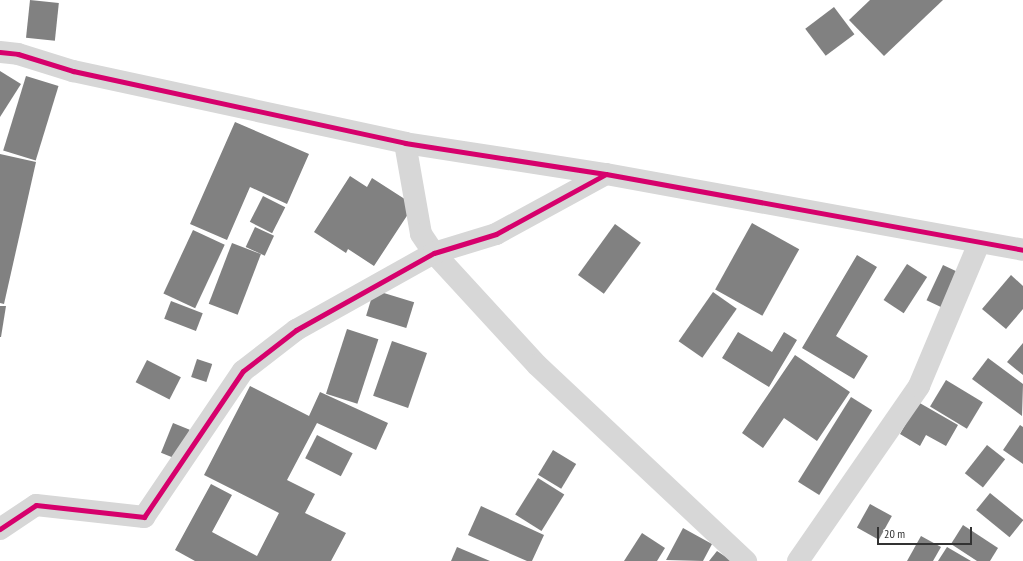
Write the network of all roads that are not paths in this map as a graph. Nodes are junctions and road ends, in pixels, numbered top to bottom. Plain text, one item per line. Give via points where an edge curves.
1 (0, 52) edge
2 (405, 143) junction
3 (606, 174) junction
4 (979, 243) junction
5 (1023, 250) edge
6 (434, 253) junction
7 (0, 529) edge
8 (746, 561) edge
9 (798, 561) edge

1 - 2 street via 18,54 73,71
2 - 3 street
2 - 6 street via 421,234
3 - 4 street
3 - 6 street via 496,234
4 - 5 street
4 - 9 street via 919,386
6 - 7 street via 296,330 243,371 144,517 36,505
6 - 8 street via 537,365

